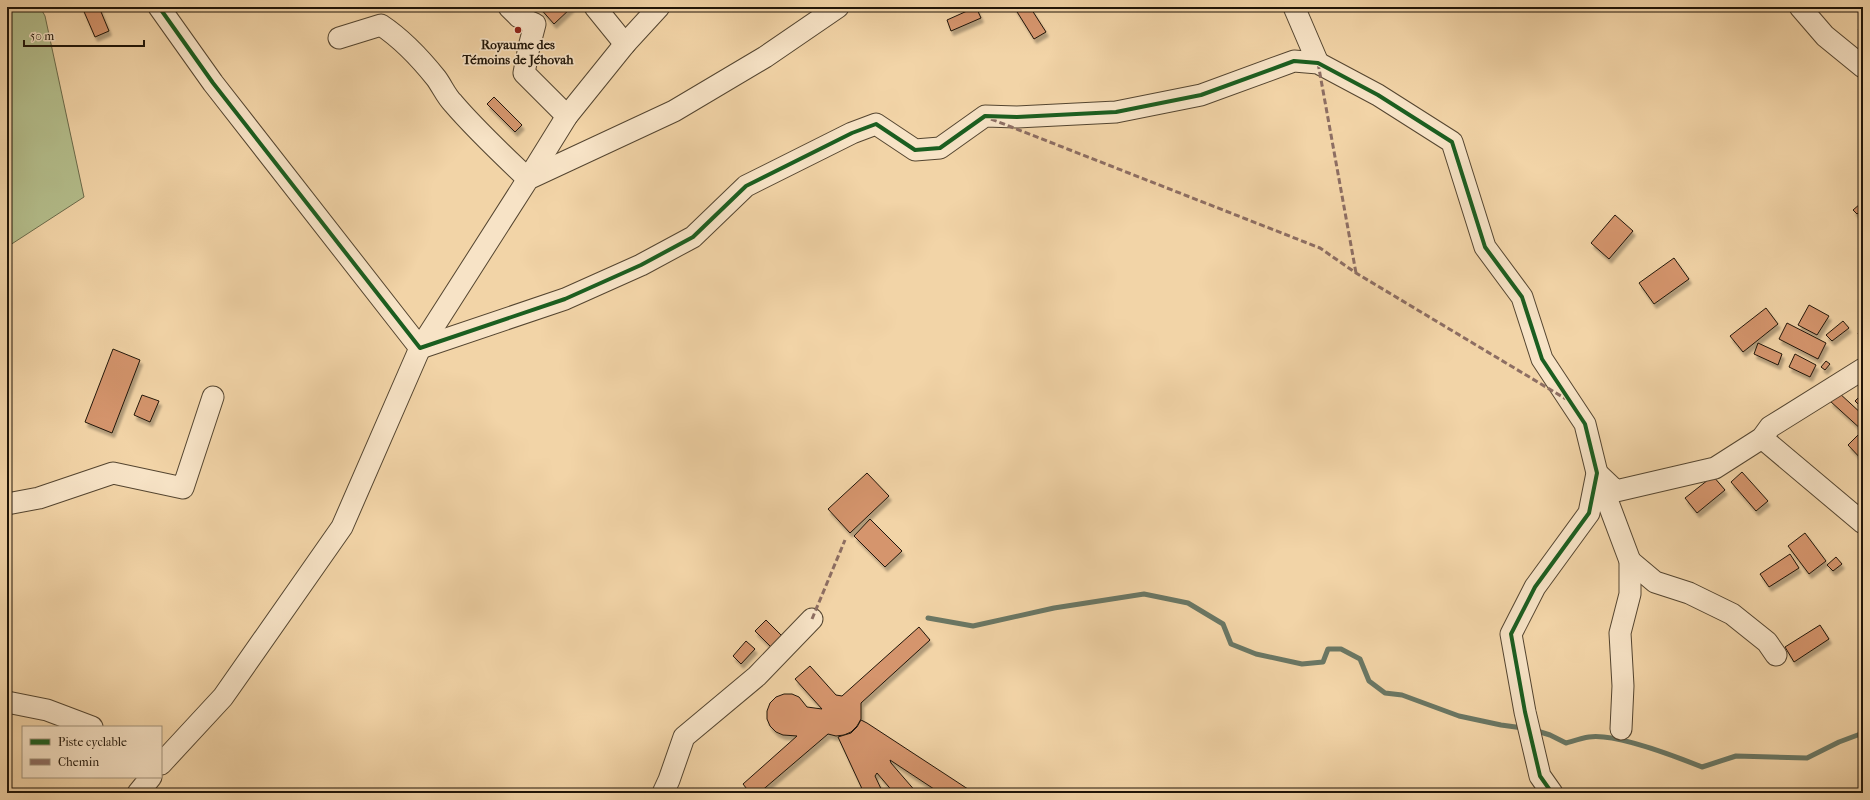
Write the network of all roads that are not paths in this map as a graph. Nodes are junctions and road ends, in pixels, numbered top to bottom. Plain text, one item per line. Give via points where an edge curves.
1 (159, 7) edge
2 (509, 7) edge
3 (595, 7) edge
4 (660, 7) edge
5 (838, 7) edge
6 (1294, 7) edge
7 (1800, 7) edge
8 (339, 38) dead end
9 (625, 44) junction
10 (1318, 63) junction
11 (1863, 67) edge
12 (567, 116) junction
13 (528, 179) junction
14 (420, 348) junction
15 (1863, 369) edge
16 (213, 397) dead end
17 (1762, 438) junction
18 (1597, 473) junction
19 (7, 504) edge
20 (1863, 523) edge
21 (1630, 561) junction
22 (812, 619) dead end
23 (1776, 655) dead end
24 (7, 702) edge
25 (89, 726) edge
26 (1621, 729) dead end
27 (164, 756) edge
28 (150, 778) edge
29 (138, 793) edge
30 (663, 793) edge
31 (1552, 793) edge

1 - 14 street via 213,83
2 - 12 street via 519,17 535,24 524,73
3 - 9 street
4 - 9 street
5 - 13 street via 765,57 674,111
6 - 10 street
7 - 11 street via 1825,36
8 - 13 street via 381,25 414,52 452,102
9 - 12 street
10 - 14 street via 1294,61 1201,95 1116,112 984,116 940,148 915,150 876,124 852,132 746,186 693,237 641,265 565,299
10 - 18 street via 1378,95 1452,142 1485,247 1522,297 1542,359 1585,424
12 - 13 street
13 - 14 street
14 - 27 street via 342,526 223,697
15 - 17 street via 1770,427
16 - 19 street via 183,488 113,473 39,498
17 - 18 street via 1715,468 1616,491
17 - 20 street
18 - 21 street
18 - 31 street via 1589,513 1536,587 1511,634 1540,776
21 - 23 street via 1655,582 1689,593 1732,614 1767,642
21 - 26 street via 1630,594 1620,633 1623,686
22 - 30 street via 757,676 684,737
24 - 25 street via 47,710
28 - 29 street

